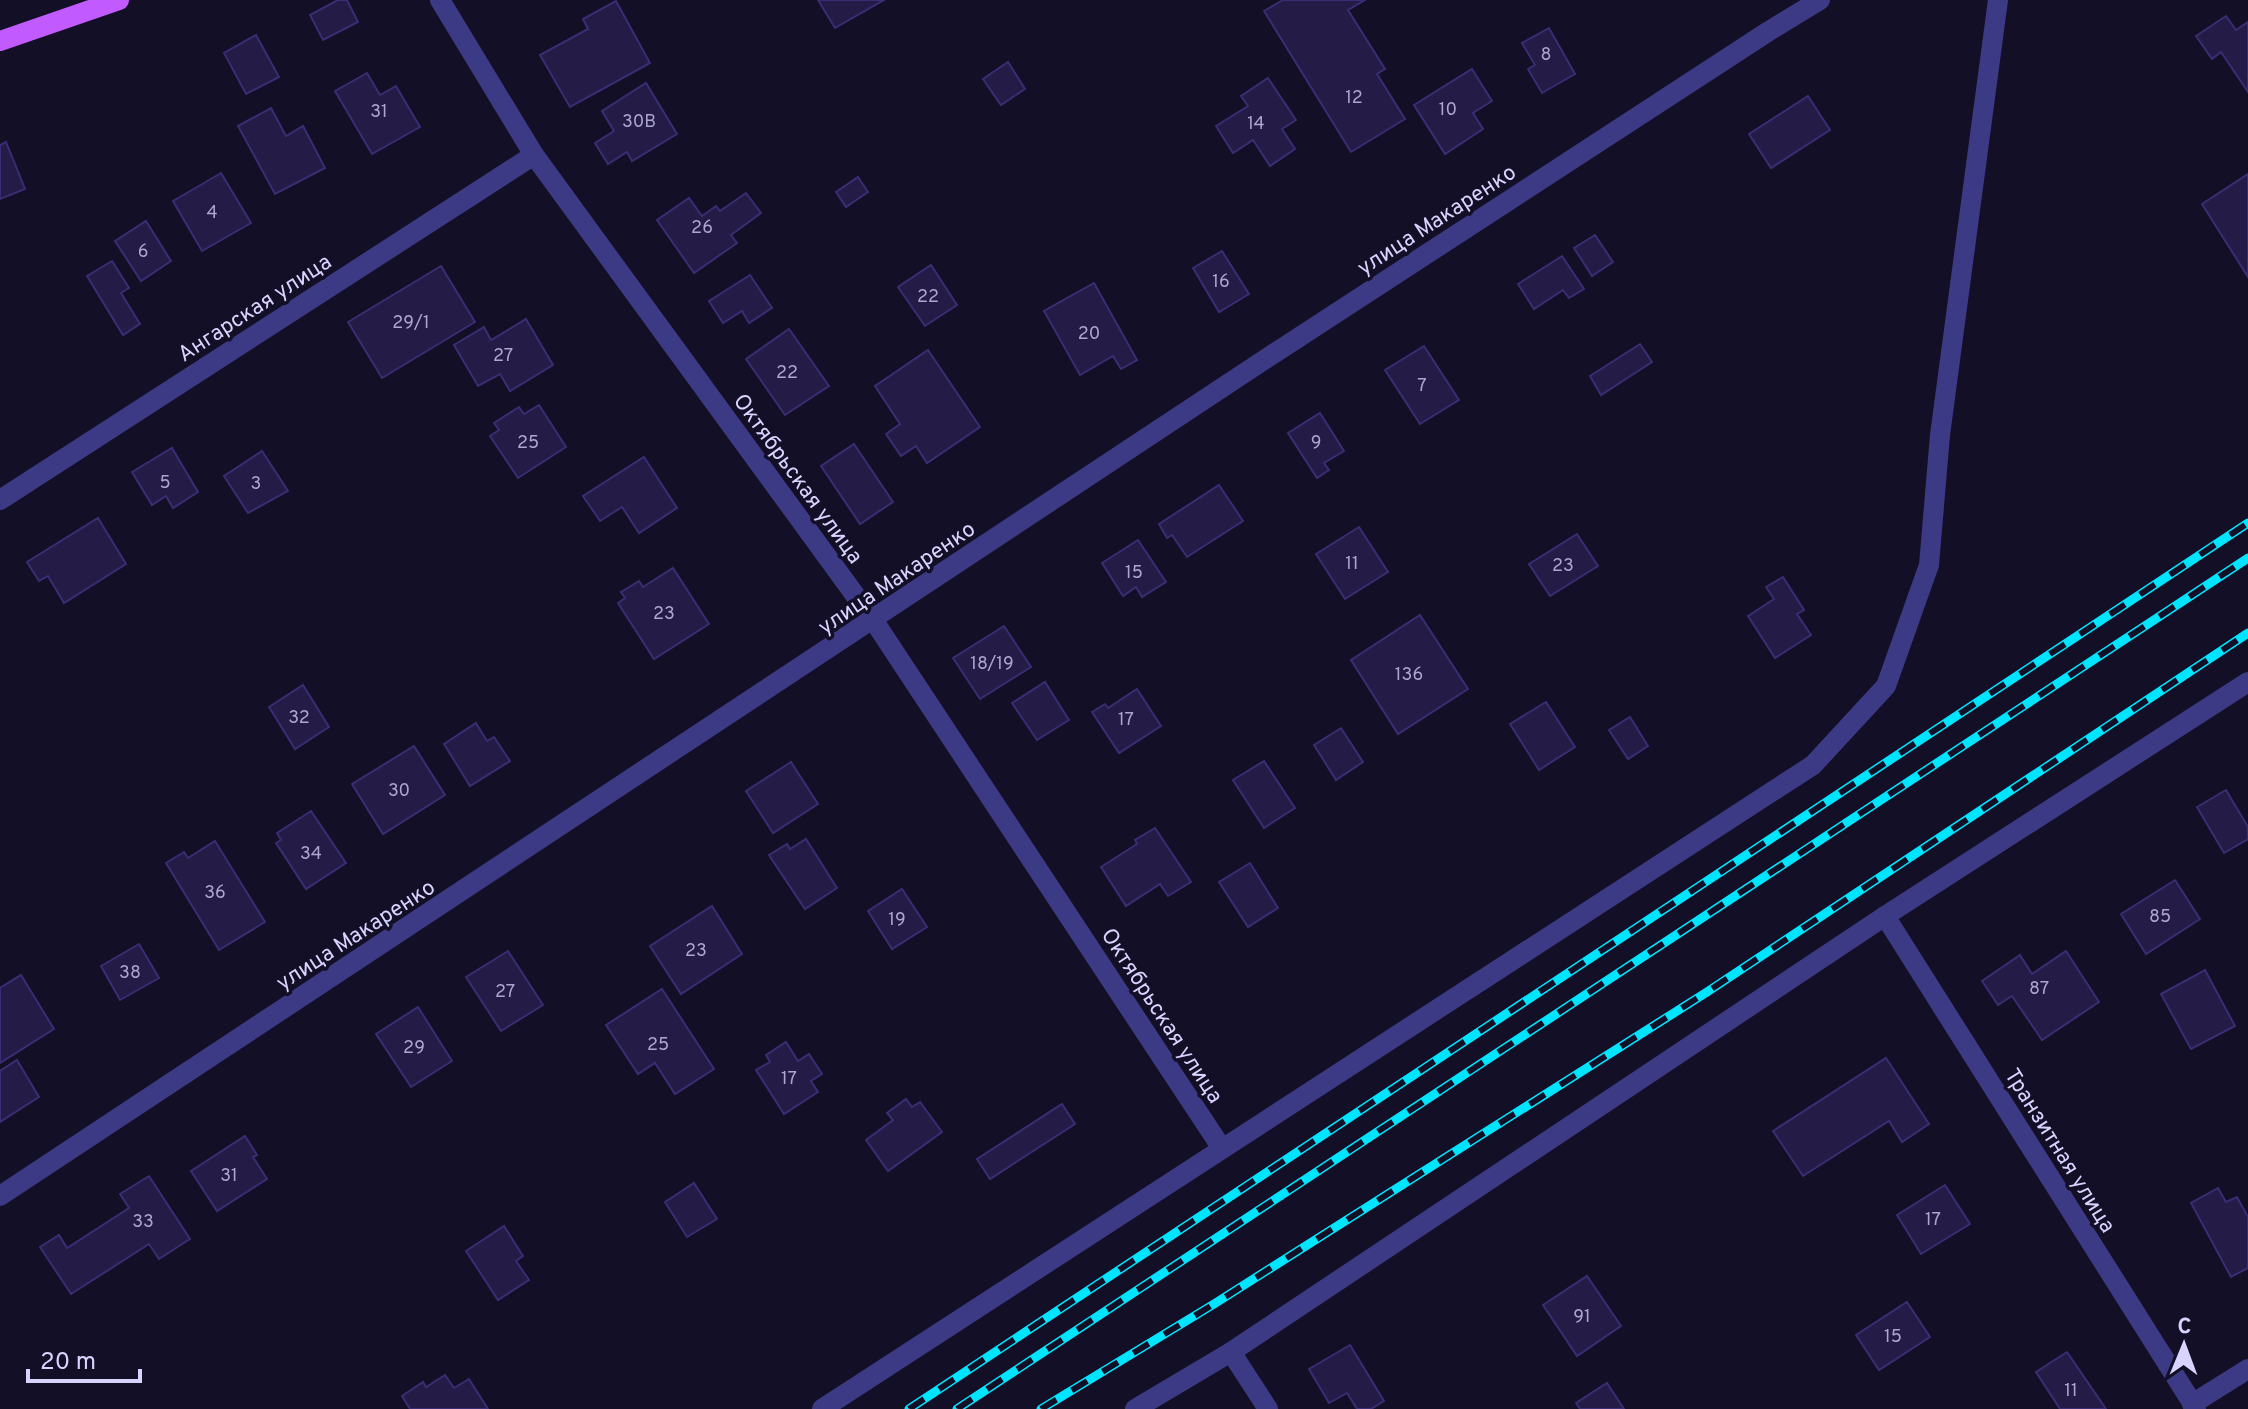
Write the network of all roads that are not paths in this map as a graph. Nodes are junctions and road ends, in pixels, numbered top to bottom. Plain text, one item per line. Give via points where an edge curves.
1 (119, 0) edge
2 (440, 0) edge
3 (1820, 0) edge
4 (1998, 0) edge
5 (0, 41) edge
6 (534, 155) junction
7 (0, 500) edge
8 (874, 621) junction
9 (2248, 682) edge
10 (1885, 916) junction
11 (1221, 1147) junction
12 (0, 1196) edge
13 (1231, 1352) junction
14 (2248, 1369) edge
15 (2194, 1406) edge
16 (822, 1409) edge
17 (1135, 1409) edge
18 (1268, 1409) edge

1 - 5 main road
2 - 6 street, Октябрьская улица
3 - 8 street, улица Макаренко via 1264,360
4 - 11 street via 1940,435 1929,565 1886,686 1813,765
6 - 7 street, Ангарская улица
6 - 8 street, Октябрьская улица
8 - 11 street, Октябрьская улица
8 - 12 street, улица Макаренко
9 - 10 street
10 - 13 street
10 - 15 street, Транзитная улица
11 - 16 street
13 - 17 street
13 - 18 street
14 - 15 street

